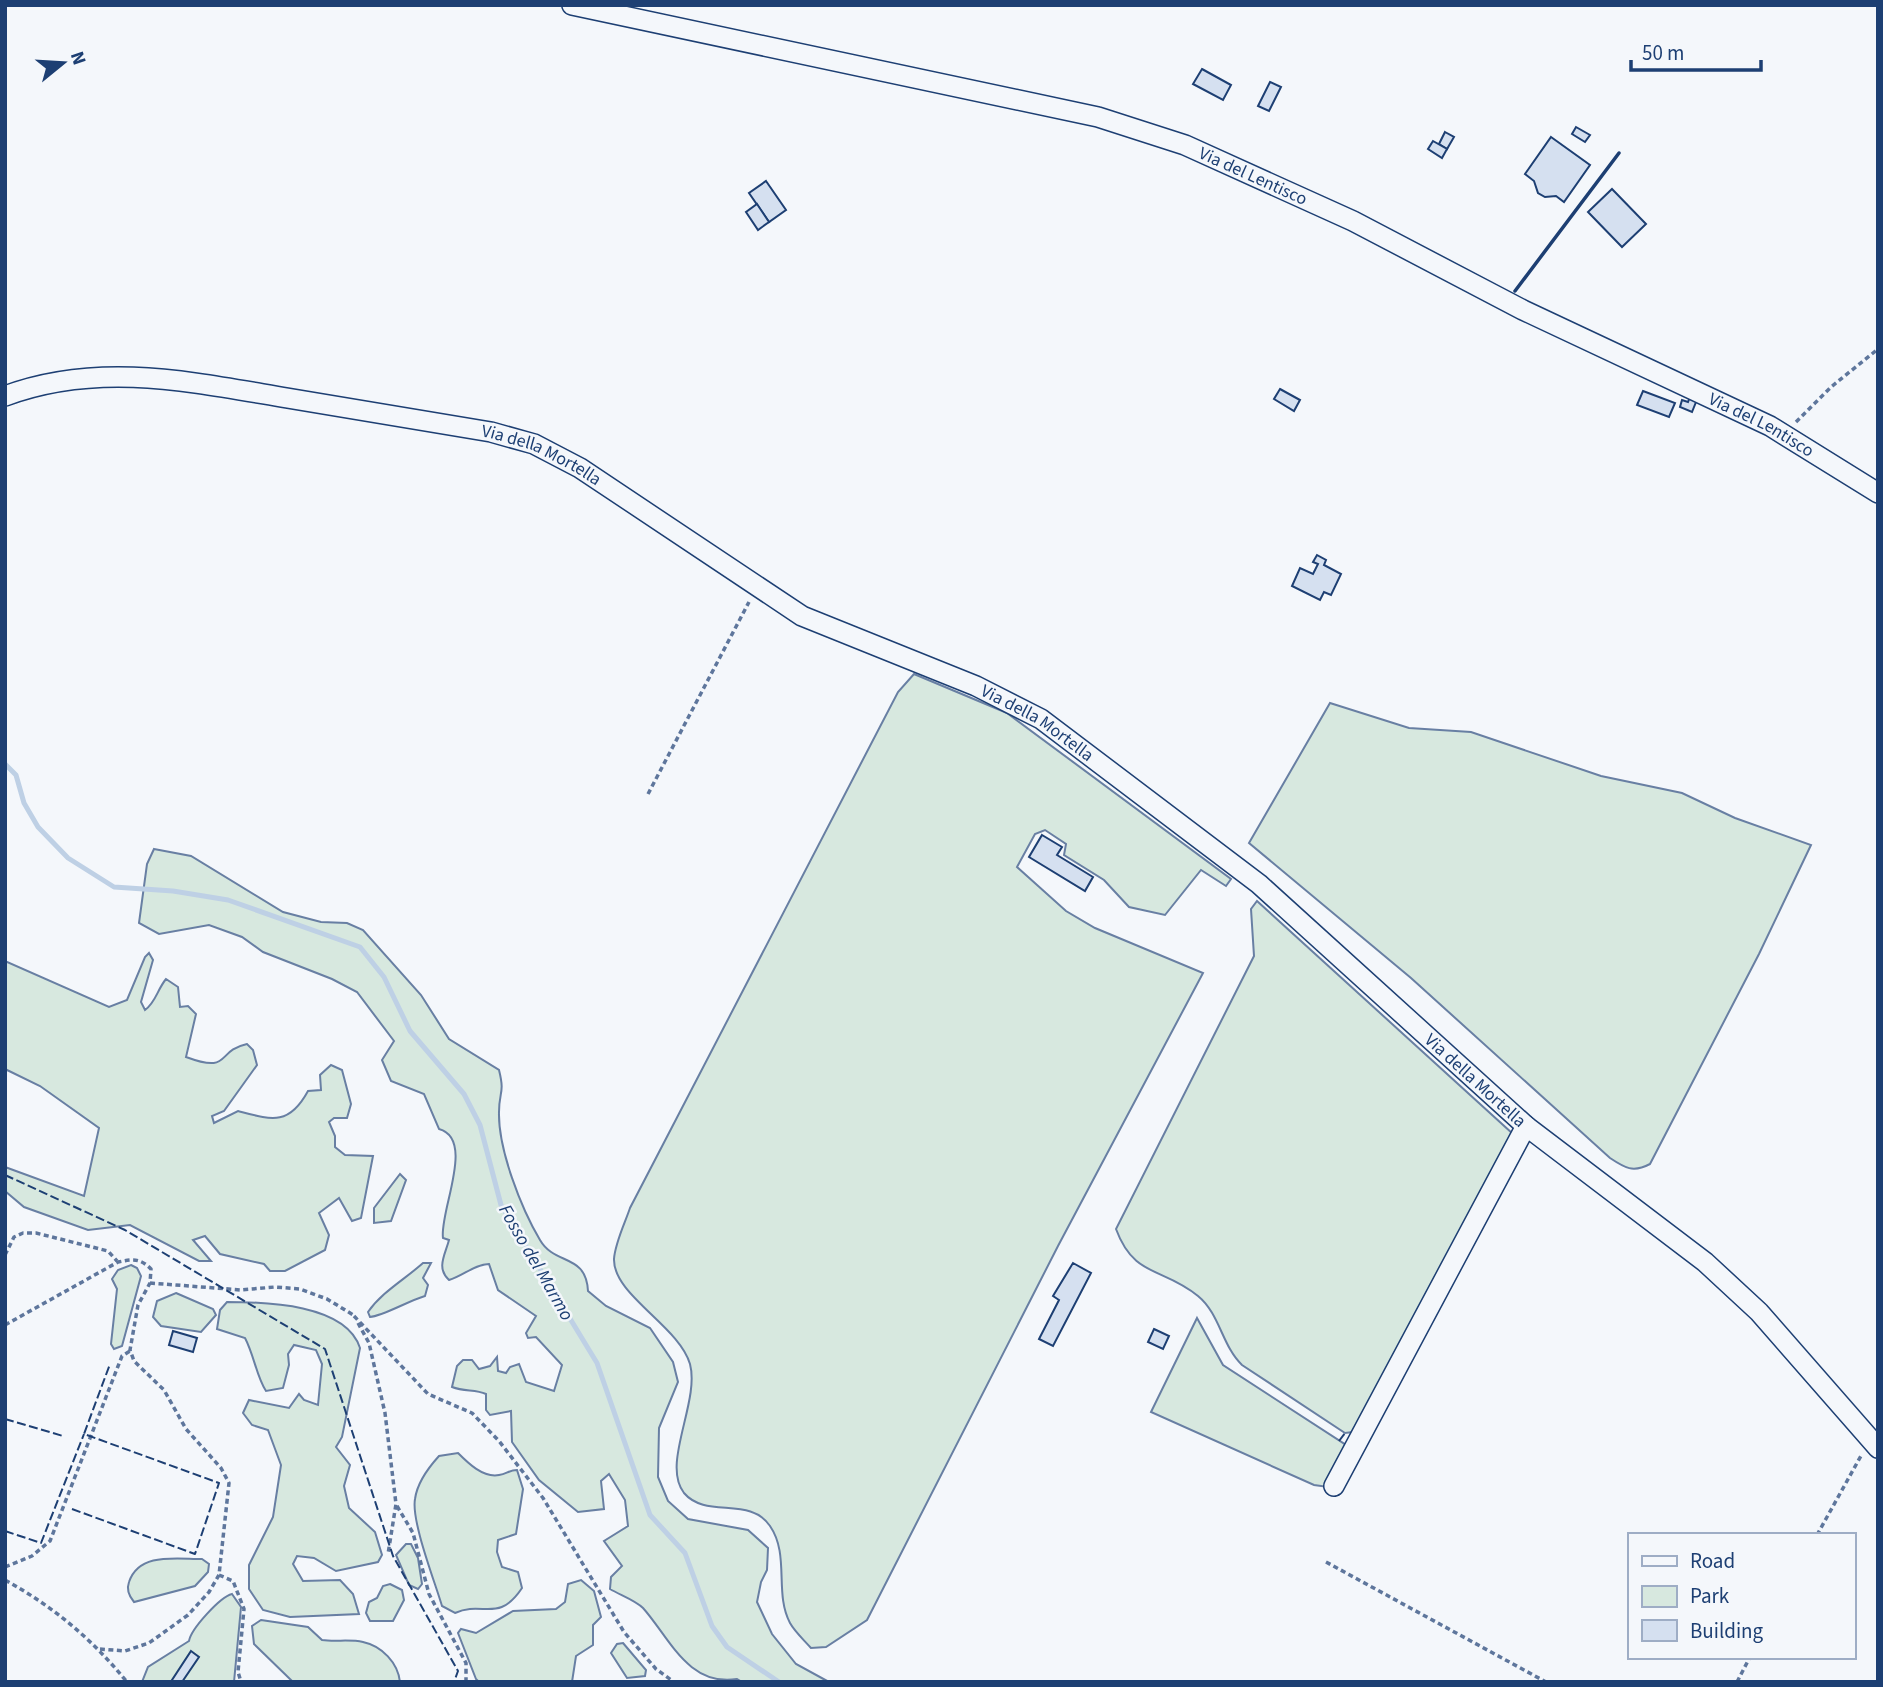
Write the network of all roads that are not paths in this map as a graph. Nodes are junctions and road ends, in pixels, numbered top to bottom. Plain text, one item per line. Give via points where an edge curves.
1 (572, 5) edge
2 (5, 396) edge
3 (1878, 493) edge
4 (1526, 1126) junction
5 (1873, 1444) edge
6 (1334, 1486) dead end

1 - 3 street, Via del Lentisco via 1149,131 1345,217 1523,310 1785,434
2 - 4 street, Via della Mortella via 68,378 171,379 491,432 534,444 580,468 802,616 976,686 1041,719 1259,884
4 - 5 street, Via della Mortella via 1705,1262 1759,1312
4 - 6 street

